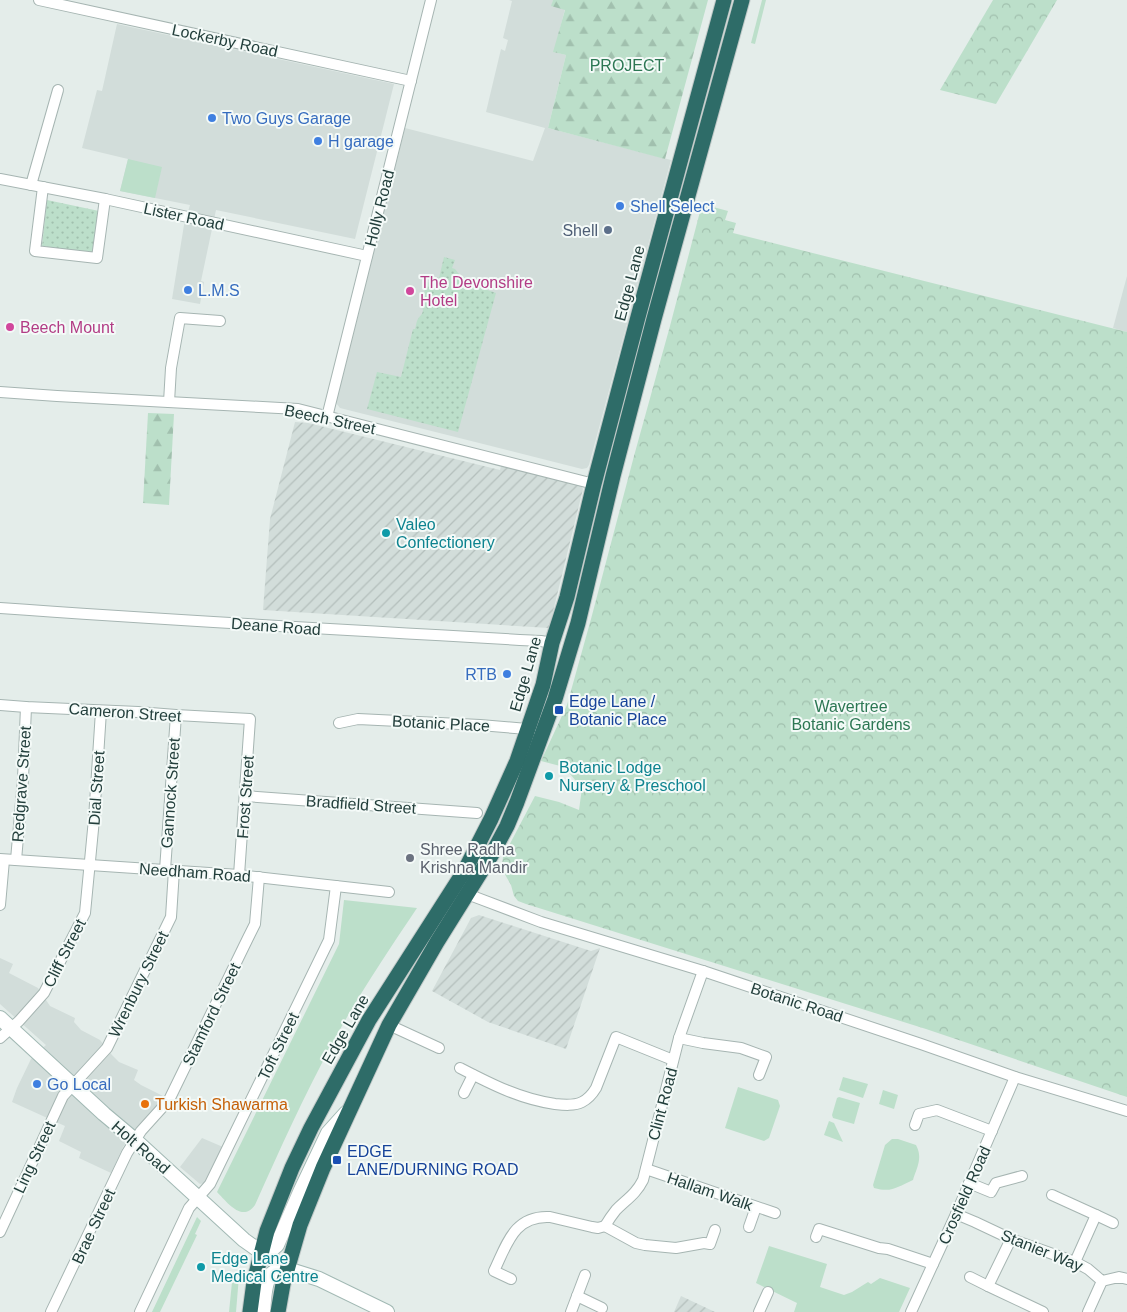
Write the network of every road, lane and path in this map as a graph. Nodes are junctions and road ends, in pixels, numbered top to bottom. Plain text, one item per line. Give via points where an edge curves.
1 (38, 0) edge
2 (431, 0) edge
3 (724, 0) edge
4 (742, 0) edge
5 (411, 81) junction
6 (58, 90) dead end
7 (0, 179) edge
8 (31, 185) junction
9 (43, 187) junction
10 (105, 199) junction
11 (367, 256) junction
12 (220, 321) dead end
13 (0, 392) edge
14 (169, 402) junction
15 (328, 417) junction
16 (594, 484) junction
17 (0, 608) edge
18 (552, 643) junction
19 (0, 704) edge
20 (26, 707) junction
21 (101, 711) junction
22 (176, 715) junction
23 (250, 718) joint
24 (339, 723) dead end
25 (527, 728) junction
26 (542, 734) junction
27 (245, 796) junction
28 (477, 813) dead end
29 (2, 860) edge
30 (16, 860) junction
31 (89, 866) junction
32 (169, 870) junction
33 (239, 875) junction
34 (259, 877) junction
35 (336, 886) junction
36 (389, 892) dead end
37 (467, 894) junction
38 (0, 905) edge
39 (703, 971) junction
40 (0, 1018) edge
41 (389, 1025) junction
42 (11, 1027) junction
43 (0, 1038) edge
44 (679, 1038) junction
45 (439, 1048) dead end
46 (673, 1060) junction
47 (460, 1068) dead end
48 (473, 1075) junction
49 (759, 1075) dead end
50 (1015, 1077) junction
51 (73, 1085) junction
52 (464, 1094) dead end
53 (350, 1109) junction
54 (1127, 1111) edge
55 (915, 1125) dead end
56 (992, 1131) junction
57 (135, 1140) junction
58 (646, 1169) junction
59 (1022, 1176) dead end
60 (969, 1183) junction
61 (1052, 1195) dead end
62 (198, 1198) junction
63 (756, 1206) junction
64 (775, 1213) dead end
65 (956, 1214) junction
66 (1096, 1215) junction
67 (1112, 1223) dead end
68 (605, 1226) junction
69 (749, 1227) dead end
70 (715, 1230) dead end
71 (0, 1232) edge
72 (816, 1237) dead end
73 (1010, 1239) junction
74 (261, 1252) junction
75 (1075, 1262) junction
76 (933, 1264) junction
77 (287, 1268) junction
78 (585, 1275) dead end
79 (970, 1277) dead end
80 (512, 1279) dead end
81 (1127, 1279) edge
82 (1102, 1280) junction
83 (988, 1286) junction
84 (768, 1292) dead end
85 (577, 1296) junction
86 (602, 1308) dead end
87 (51, 1312) edge
88 (140, 1312) edge
89 (250, 1312) edge
90 (263, 1312) edge
91 (278, 1312) edge
92 (387, 1312) edge
93 (571, 1312) edge
94 (759, 1312) edge
95 (911, 1312) edge
96 (1044, 1312) edge
97 (1088, 1312) edge

1 - 5 street, Lockerby Road
2 - 5 street, Holly Road
3 - 16 highway, Edge Lane
4 - 26 highway, Edge Lane via 613,476 578,623
5 - 11 street, Holly Road
6 - 8 street
7 - 8 street, Lister Road
8 - 9 street, Lister Road
9 - 10 street, Lister Road
9 - 10 street via 35,251 97,258
10 - 11 street, Lister Road
11 - 15 street, Holly Road
12 - 14 street via 180,318
13 - 14 street, Beech Street
14 - 15 street, Beech Street via 298,409
15 - 16 street, Beech Street
16 - 18 highway, Edge Lane
17 - 18 street, Deane Road
18 - 25 highway, Edge Lane via 543,685
19 - 20 street, Cameron Street
20 - 21 street, Cameron Street
20 - 30 street, Redgrave Street
21 - 22 street, Cameron Street
21 - 31 street, Dial Street
22 - 23 street, Cameron Street
22 - 32 street, Gannock Street
23 - 27 street, Frost Street
24 - 25 street, Botanic Place via 358,719
25 - 26 street, Botanic Place
25 - 74 highway, Edge Lane via 511,775 465,870 369,1020 319,1113 277,1203
26 - 37 highway, Edge Lane via 506,826
27 - 28 street, Bradfield Street
27 - 33 street, Frost Street
29 - 30 street, Needham Road
29 - 38 street
30 - 31 street, Needham Road
31 - 32 street, Needham Road
31 - 42 street, Cliff Street via 85,913 44,993
32 - 33 street, Needham Road
32 - 51 street, Wrenbury Street via 171,917 106,1048
33 - 34 street, Needham Road
34 - 35 street, Needham Road
34 - 57 street, Stamford Street via 253,929 169,1099
35 - 36 street, Needham Road
35 - 62 street, Toft Street via 330,940 210,1184
37 - 39 street, Botanic Road via 541,922
37 - 41 highway, Edge Lane
39 - 44 street, Clint Road
39 - 50 street, Botanic Road
40 - 42 main road, Holt Road
41 - 45 street
41 - 53 highway, Edge Lane
42 - 43 street, Cliff Street
42 - 51 main road, Holt Road
44 - 46 street, Clint Road
44 - 49 street via 741,1048 766,1057
46 - 48 street via 616,1037 593,1094 570,1104 530,1100
46 - 58 street, Clint Road
47 - 48 street
48 - 52 street
50 - 54 street, Botanic Road
50 - 56 street, Crosfield Road
51 - 57 main road, Holt Road
51 - 71 street, Ling Street via 63,1096
53 - 74 main road via 328,1132 277,1245 269,1252
53 - 77 highway, Edge Lane via 307,1205
55 - 56 street via 918,1114 937,1110
56 - 60 street, Crosfield Road
57 - 62 main road, Holt Road
57 - 87 street, Brae Street
58 - 63 street, Hallam Walk
58 - 68 street, Clint Road via 639,1188
59 - 60 street via 996,1182 992,1192
60 - 65 street, Crosfield Road
61 - 66 street
62 - 74 main road, Holt Road
62 - 88 street, Toft Street via 189,1208
63 - 64 street, Hallam Walk
63 - 69 street
65 - 73 street, Stanier Way
65 - 76 street, Crosfield Road
66 - 67 street
66 - 75 street
68 - 70 street via 636,1243 676,1248 710,1244
68 - 80 street via 598,1228 550,1217 522,1223 511,1236 494,1271
72 - 76 street via 819,1229
73 - 75 street, Stanier Way
73 - 83 street
74 - 77 main road, Holt Road
74 - 89 highway, Edge Lane
75 - 82 street, Stanier Way
76 - 95 street, Crosfield Road
77 - 90 main road via 268,1277
77 - 91 highway, Edge Lane
77 - 92 main road, Holt Road
78 - 85 street
79 - 83 street
81 - 82 street, Stanier Way
82 - 97 street
83 - 96 street
84 - 94 street
85 - 86 street
85 - 93 street

